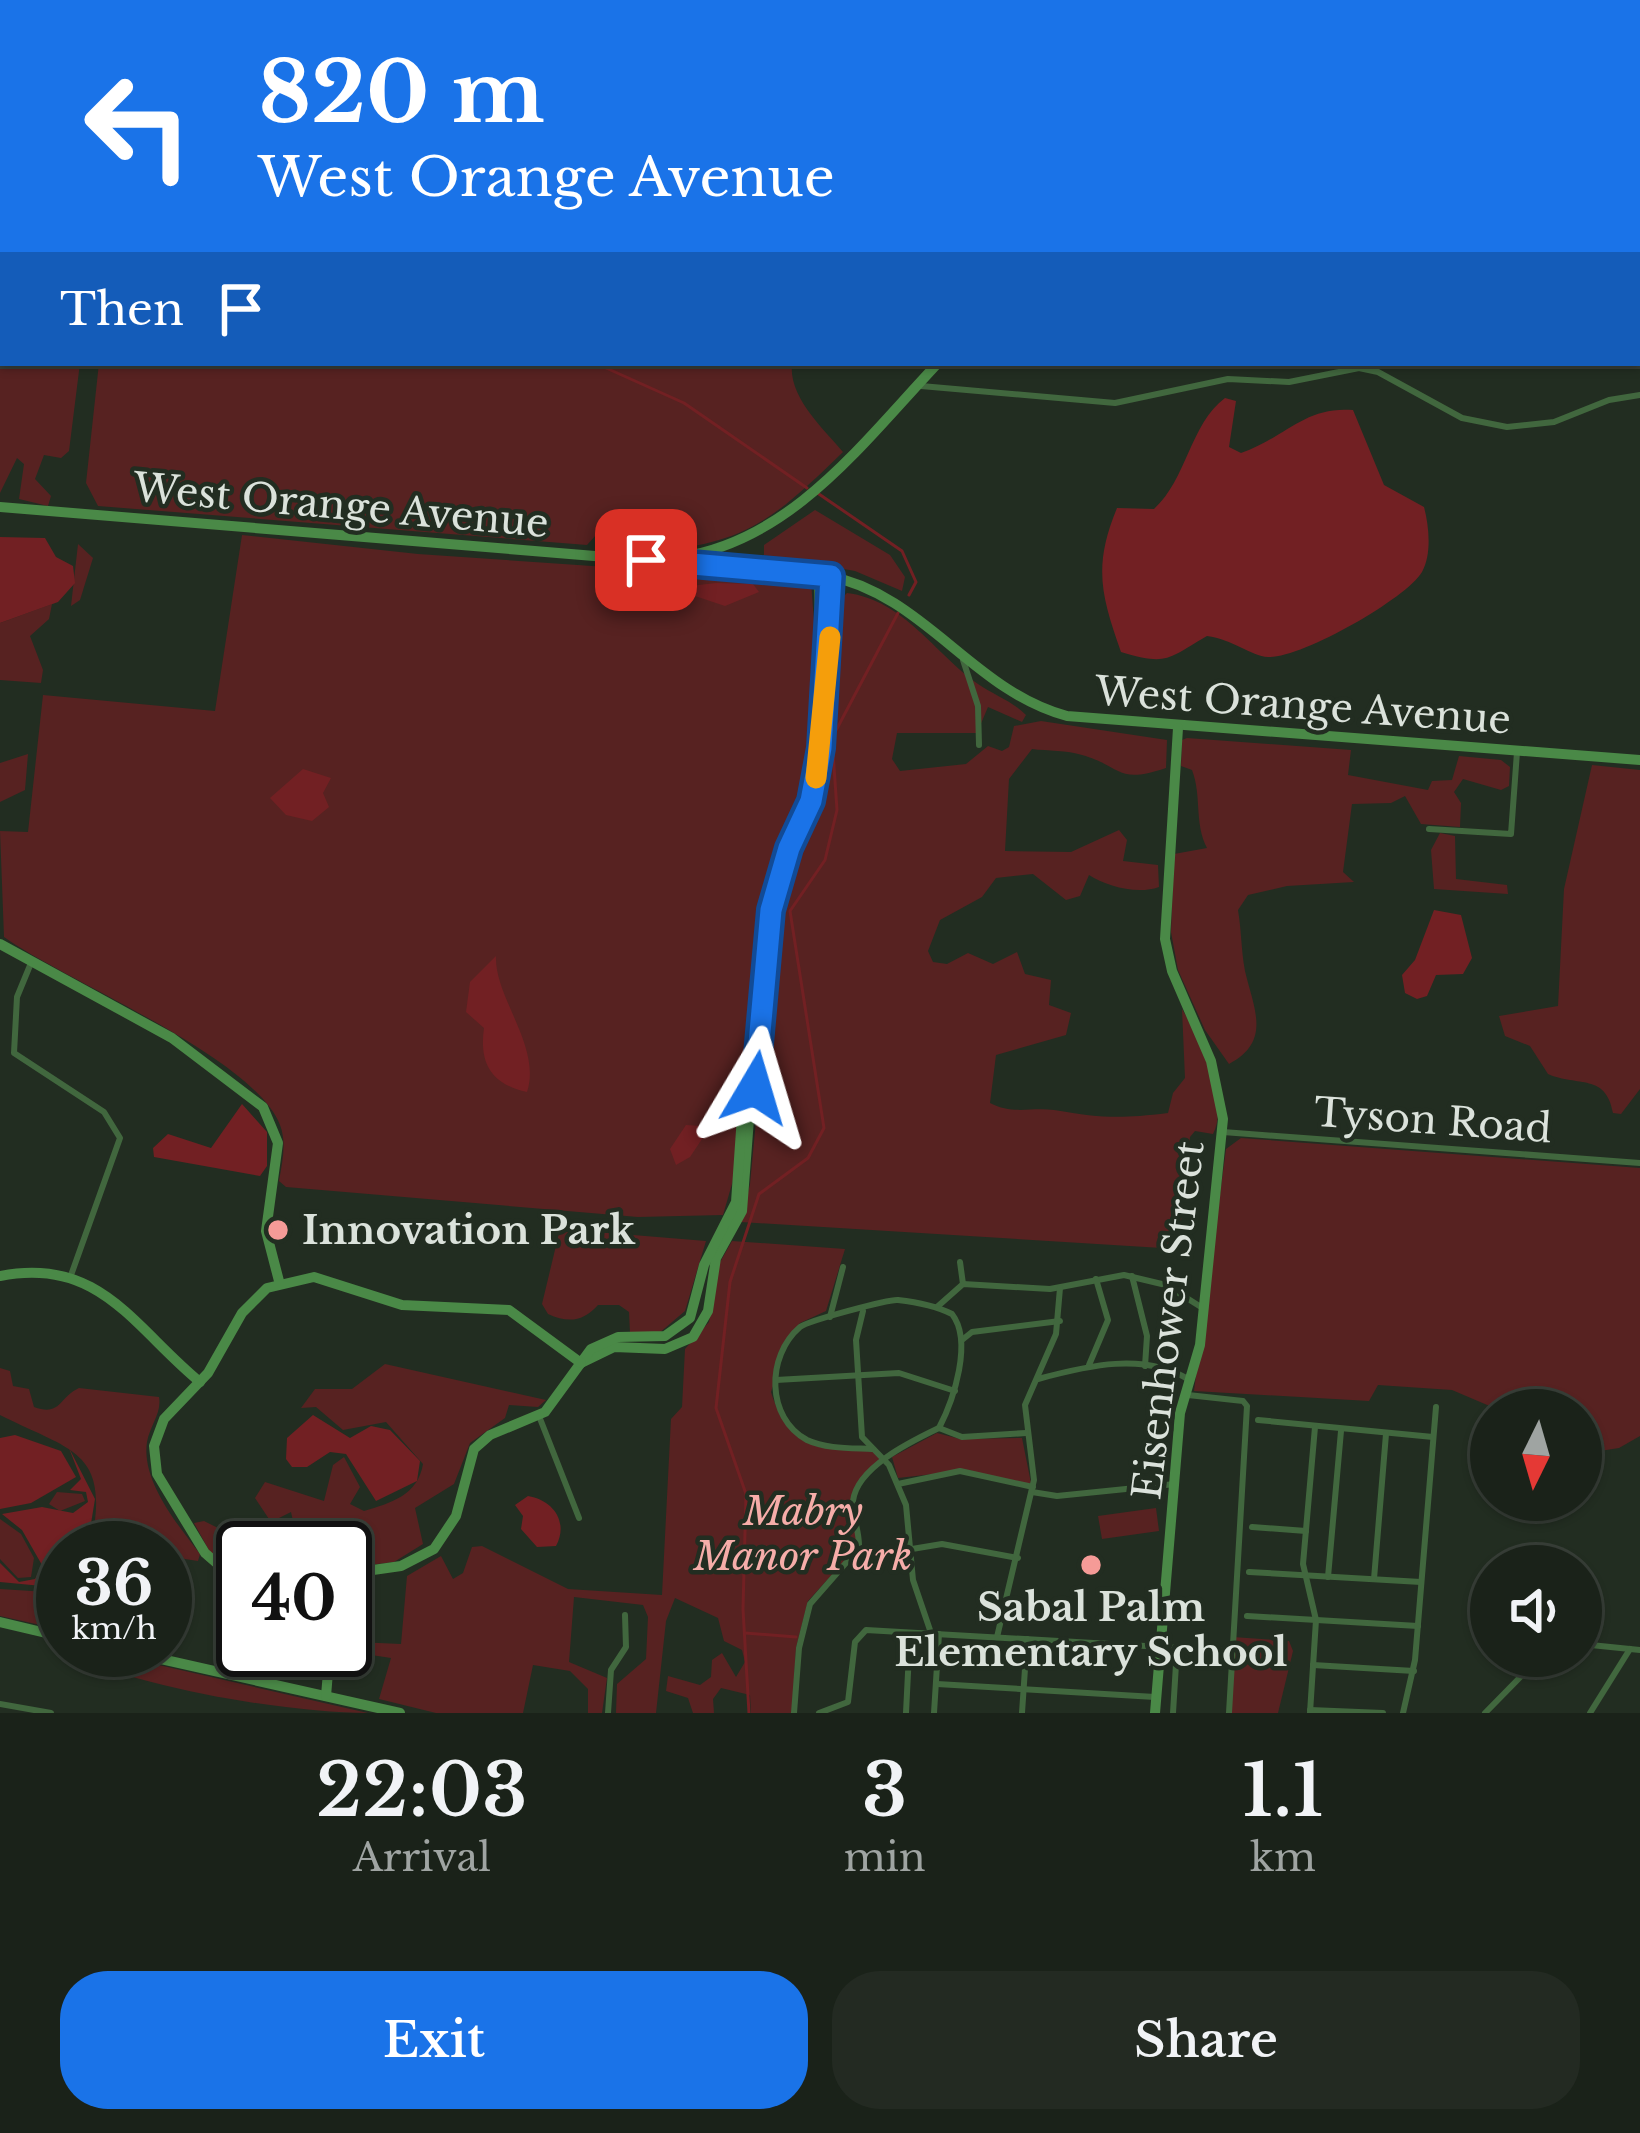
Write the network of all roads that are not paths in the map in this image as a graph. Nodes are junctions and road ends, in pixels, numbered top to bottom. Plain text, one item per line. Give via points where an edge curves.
1 (935, 366) edge
2 (917, 385) junction
3 (1640, 395) edge
4 (0, 508) edge
5 (740, 542) junction
6 (646, 560) junction
7 (730, 567) junction
8 (825, 575) junction
9 (962, 656) junction
10 (1178, 728) junction
11 (980, 745) dead end
12 (1517, 751) junction
13 (1640, 760) edge
14 (1429, 829) dead end
15 (0, 944) edge
16 (32, 960) junction
17 (1222, 1132) junction
18 (1640, 1163) edge
19 (960, 1262) dead end
20 (843, 1267) dead end
21 (0, 1276) edge
22 (1132, 1276) junction
23 (1095, 1277) junction
24 (70, 1278) junction
25 (279, 1282) junction
26 (963, 1284) junction
27 (1060, 1288) junction
28 (937, 1307) junction
29 (1204, 1310) junction
30 (863, 1311) junction
31 (830, 1317) junction
32 (1060, 1322) junction
33 (962, 1340) junction
34 (581, 1363) junction
35 (1089, 1365) junction
36 (1145, 1366) junction
37 (860, 1377) junction
38 (1038, 1379) junction
39 (776, 1380) junction
40 (200, 1382) junction
41 (1191, 1389) junction
42 (955, 1390) junction
43 (1436, 1408) dead end
44 (539, 1416) junction
45 (1258, 1420) dead end
46 (939, 1427) junction
47 (1315, 1427) junction
48 (1341, 1431) junction
49 (1026, 1433) junction
50 (1386, 1433) junction
51 (1433, 1437) junction
52 (872, 1449) junction
53 (886, 1460) junction
54 (898, 1484) junction
55 (1175, 1484) junction
56 (1032, 1490) junction
57 (579, 1519) dead end
58 (1252, 1527) dead end
59 (1306, 1531) junction
60 (912, 1550) junction
61 (1018, 1558) junction
62 (216, 1565) edge
63 (372, 1571) edge
64 (1249, 1571) dead end
65 (1303, 1575) junction
66 (1328, 1577) junction
67 (1374, 1580) junction
68 (1421, 1582) junction
69 (625, 1615) dead end
70 (1247, 1616) dead end
71 (1316, 1620) junction
72 (0, 1622) edge
73 (1418, 1626) junction
74 (36, 1631) edge
75 (910, 1632) junction
76 (935, 1634) junction
77 (997, 1637) junction
78 (1027, 1639) junction
79 (1602, 1646) edge
80 (1158, 1647) junction
81 (1177, 1648) junction
82 (1630, 1649) junction
83 (1640, 1650) edge
84 (1232, 1651) junction
85 (1313, 1665) junction
86 (192, 1666) edge
87 (1414, 1671) junction
88 (328, 1677) edge
89 (1520, 1677) edge
90 (937, 1684) junction
91 (1023, 1689) junction
92 (326, 1696) junction
93 (1156, 1697) junction
94 (0, 1703) edge
95 (1310, 1711) edge
96 (51, 1713) edge
97 (400, 1713) edge
98 (608, 1713) edge
99 (794, 1713) edge
100 (819, 1713) edge
101 (906, 1713) edge
102 (934, 1713) edge
103 (1022, 1713) edge
104 (1155, 1713) edge
105 (1173, 1713) edge
106 (1229, 1713) edge
107 (1383, 1713) edge
108 (1403, 1713) edge
109 (1485, 1713) edge
110 (1590, 1713) edge

1 - 2 street
2 - 3 street via 1115,403 1228,379 1289,382 1359,368 1462,418 1507,427 1554,422
2 - 5 street via 808,497
4 - 6 street, West Orange Avenue
5 - 6 street
5 - 7 street
6 - 7 street, West Orange Avenue
7 - 8 street, West Orange Avenue
8 - 9 street, West Orange Avenue via 900,602
8 - 34 street via 819,710 770,916 736,1202 704,1265 694,1311 666,1342 619,1346
9 - 10 street, West Orange Avenue via 1003,689 1053,712
9 - 11 street
10 - 12 street, West Orange Avenue
10 - 17 street, Eisenhower Street via 1165,940 1215,1075
12 - 13 street, West Orange Avenue
12 - 14 street via 1511,834
15 - 16 street
16 - 24 street via 17,997 14,1053 104,1112 120,1138
16 - 25 street via 184,1045 270,1116 278,1150 266,1240
17 - 18 street, Tyson Road
17 - 29 street, Eisenhower Street
19 - 26 street
20 - 31 street
21 - 24 street
22 - 23 street
22 - 29 street via 1166,1285
22 - 36 street via 1147,1336
23 - 27 street
23 - 35 street via 1108,1320
24 - 40 street via 120,1303
25 - 34 street via 323,1279 415,1307 509,1310
25 - 40 street via 249,1303
26 - 27 street
26 - 28 street
27 - 32 street
28 - 30 street via 896,1299
28 - 33 street via 957,1318
29 - 41 street, Eisenhower Street
30 - 31 street
30 - 37 street
31 - 39 street via 796,1331
32 - 33 street via 972,1332
32 - 38 street
33 - 42 street
34 - 44 street
35 - 36 street
35 - 38 street
36 - 41 street
37 - 39 street
37 - 42 street via 899,1373
37 - 52 street via 860,1424
38 - 49 street via 1024,1405
39 - 52 street via 779,1409 801,1436
40 - 62 street via 159,1427 154,1462
41 - 55 street, Eisenhower Street via 1180,1413
41 - 84 street via 1247,1406
42 - 46 street
43 - 51 street
44 - 57 street
44 - 63 street via 474,1449 453,1524 431,1551
45 - 47 street
46 - 49 street via 962,1436
46 - 53 street
47 - 48 street
47 - 59 street
48 - 50 street
48 - 66 street
49 - 56 street
50 - 51 street
50 - 67 street
51 - 68 street
52 - 53 street
53 - 54 street
53 - 99 street via 854,1494 856,1554 810,1604
54 - 56 street via 960,1471
54 - 60 street
55 - 56 street via 1057,1496
55 - 80 street, Eisenhower Street
56 - 61 street
58 - 59 street
59 - 65 street
60 - 61 street via 942,1544
60 - 76 street via 913,1580
61 - 77 street
64 - 65 street
65 - 66 street
65 - 71 street
66 - 67 street
67 - 68 street
68 - 73 street
69 - 98 street via 625,1651 611,1670
70 - 71 street
71 - 73 street
71 - 85 street
72 - 74 street
73 - 87 street
75 - 76 street
75 - 100 street via 860,1632 848,1702
75 - 101 street
76 - 77 street
76 - 90 street
77 - 78 street
78 - 80 street
78 - 91 street
79 - 82 street
80 - 81 street
80 - 93 street, Eisenhower Street
81 - 84 street
81 - 105 street
82 - 83 street
82 - 110 street
84 - 106 street
85 - 87 street
85 - 95 street
86 - 92 street
87 - 108 street
88 - 92 street
89 - 109 street
90 - 91 street
90 - 102 street
91 - 93 street
91 - 103 street
92 - 97 street
93 - 104 street, Eisenhower Street
94 - 96 street
95 - 107 street

